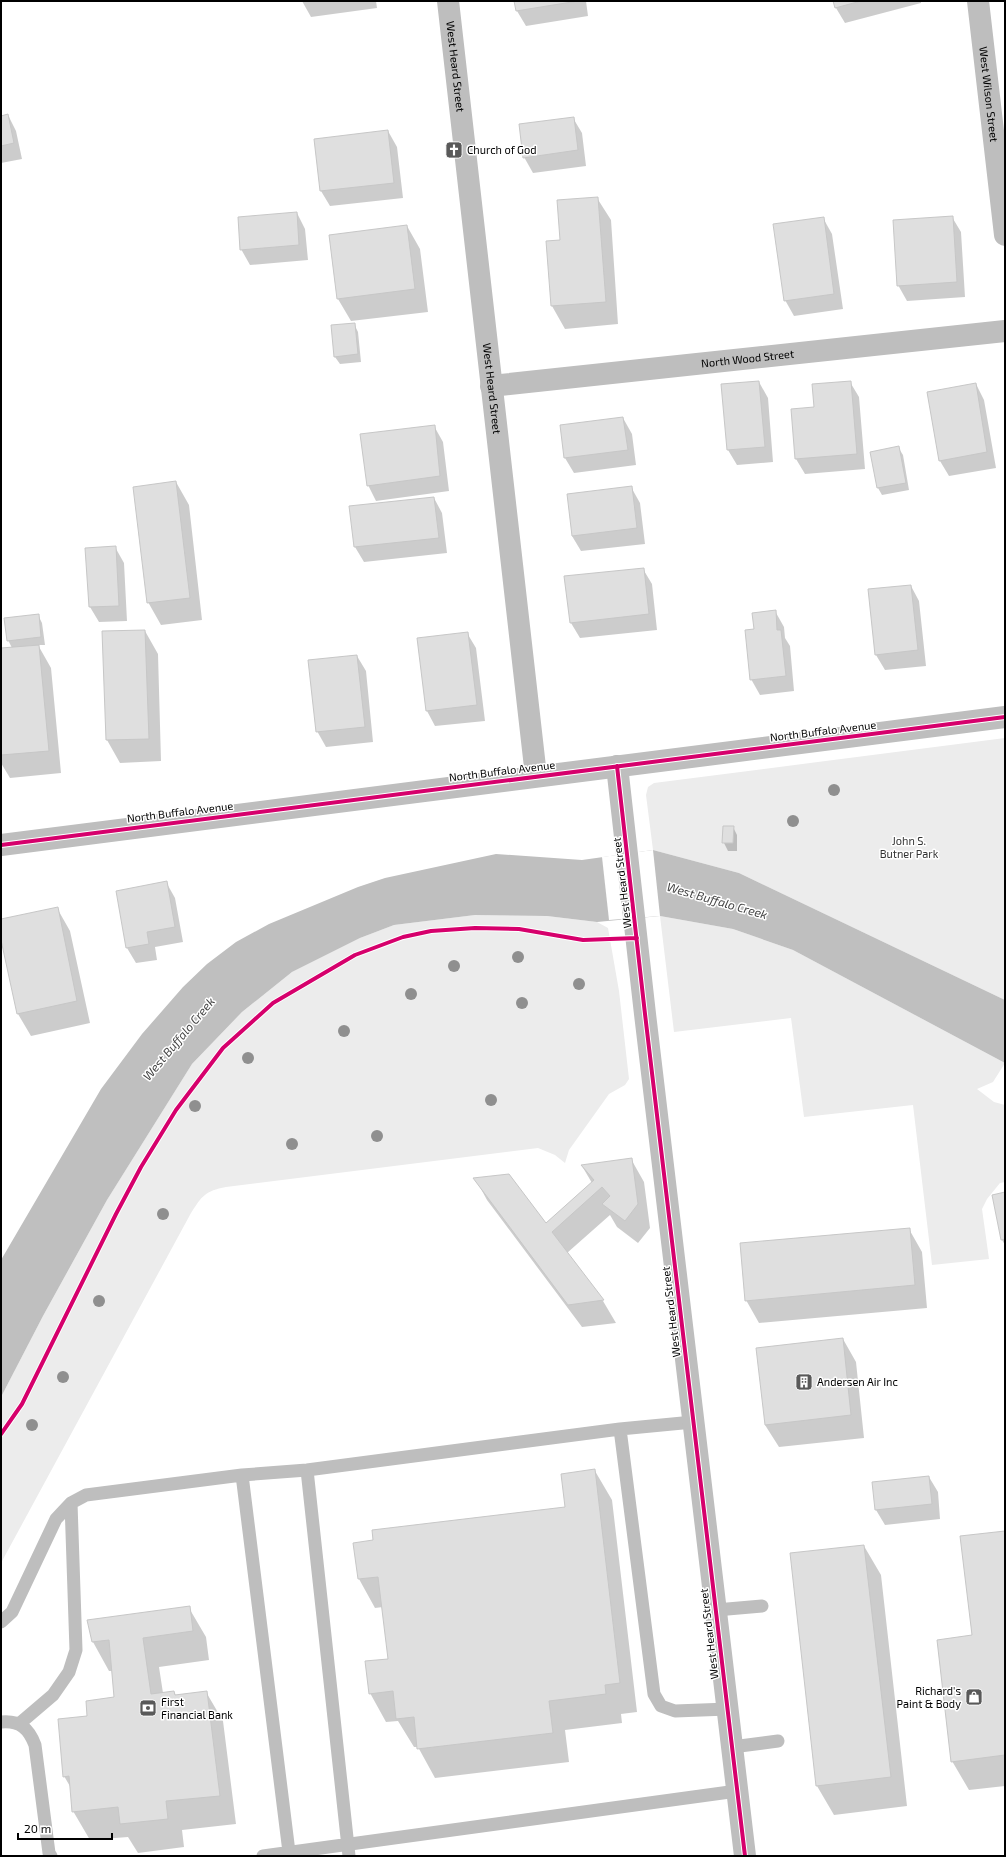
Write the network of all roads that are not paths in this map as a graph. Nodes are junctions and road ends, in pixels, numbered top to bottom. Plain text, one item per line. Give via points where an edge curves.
1 (448, 1) edge
2 (978, 1) edge
3 (1005, 235) edge
4 (1005, 331) edge
5 (491, 386) junction
6 (1005, 717) edge
7 (617, 766) junction
8 (536, 776) junction
9 (1, 845) edge
10 (693, 1422) junction
11 (620, 1429) junction
12 (307, 1470) junction
13 (242, 1475) junction
14 (71, 1503) junction
15 (762, 1606) dead end
16 (716, 1610) junction
17 (1, 1622) edge
18 (728, 1709) junction
19 (1, 1722) edge
20 (19, 1724) junction
21 (778, 1741) dead end
22 (732, 1747) junction
23 (737, 1791) junction
24 (348, 1850) edge
25 (289, 1852) junction
26 (51, 1856) edge
27 (262, 1856) edge
28 (745, 1856) edge

1 - 5 street, West Heard Street
2 - 3 street, West Wilson Street
4 - 5 street, North Wood Street
5 - 8 street, West Heard Street
6 - 7 street, North Buffalo Avenue
7 - 8 street, North Buffalo Avenue
7 - 10 street, West Heard Street
8 - 9 street, North Buffalo Avenue
10 - 11 lane
10 - 16 street, West Heard Street
11 - 12 lane
11 - 18 lane via 654,1694 661,1706 674,1711
12 - 13 lane
12 - 24 lane
13 - 14 lane via 86,1495
13 - 25 lane
14 - 17 lane via 56,1518 12,1612
14 - 20 lane via 76,1650 69,1672 53,1695
15 - 16 lane
16 - 18 street, West Heard Street
18 - 22 street, West Heard Street
19 - 20 lane
20 - 26 lane via 30,1732 35,1745
21 - 22 lane
22 - 23 street, West Heard Street
23 - 24 lane
23 - 28 street, West Heard Street
24 - 25 lane
25 - 27 lane

